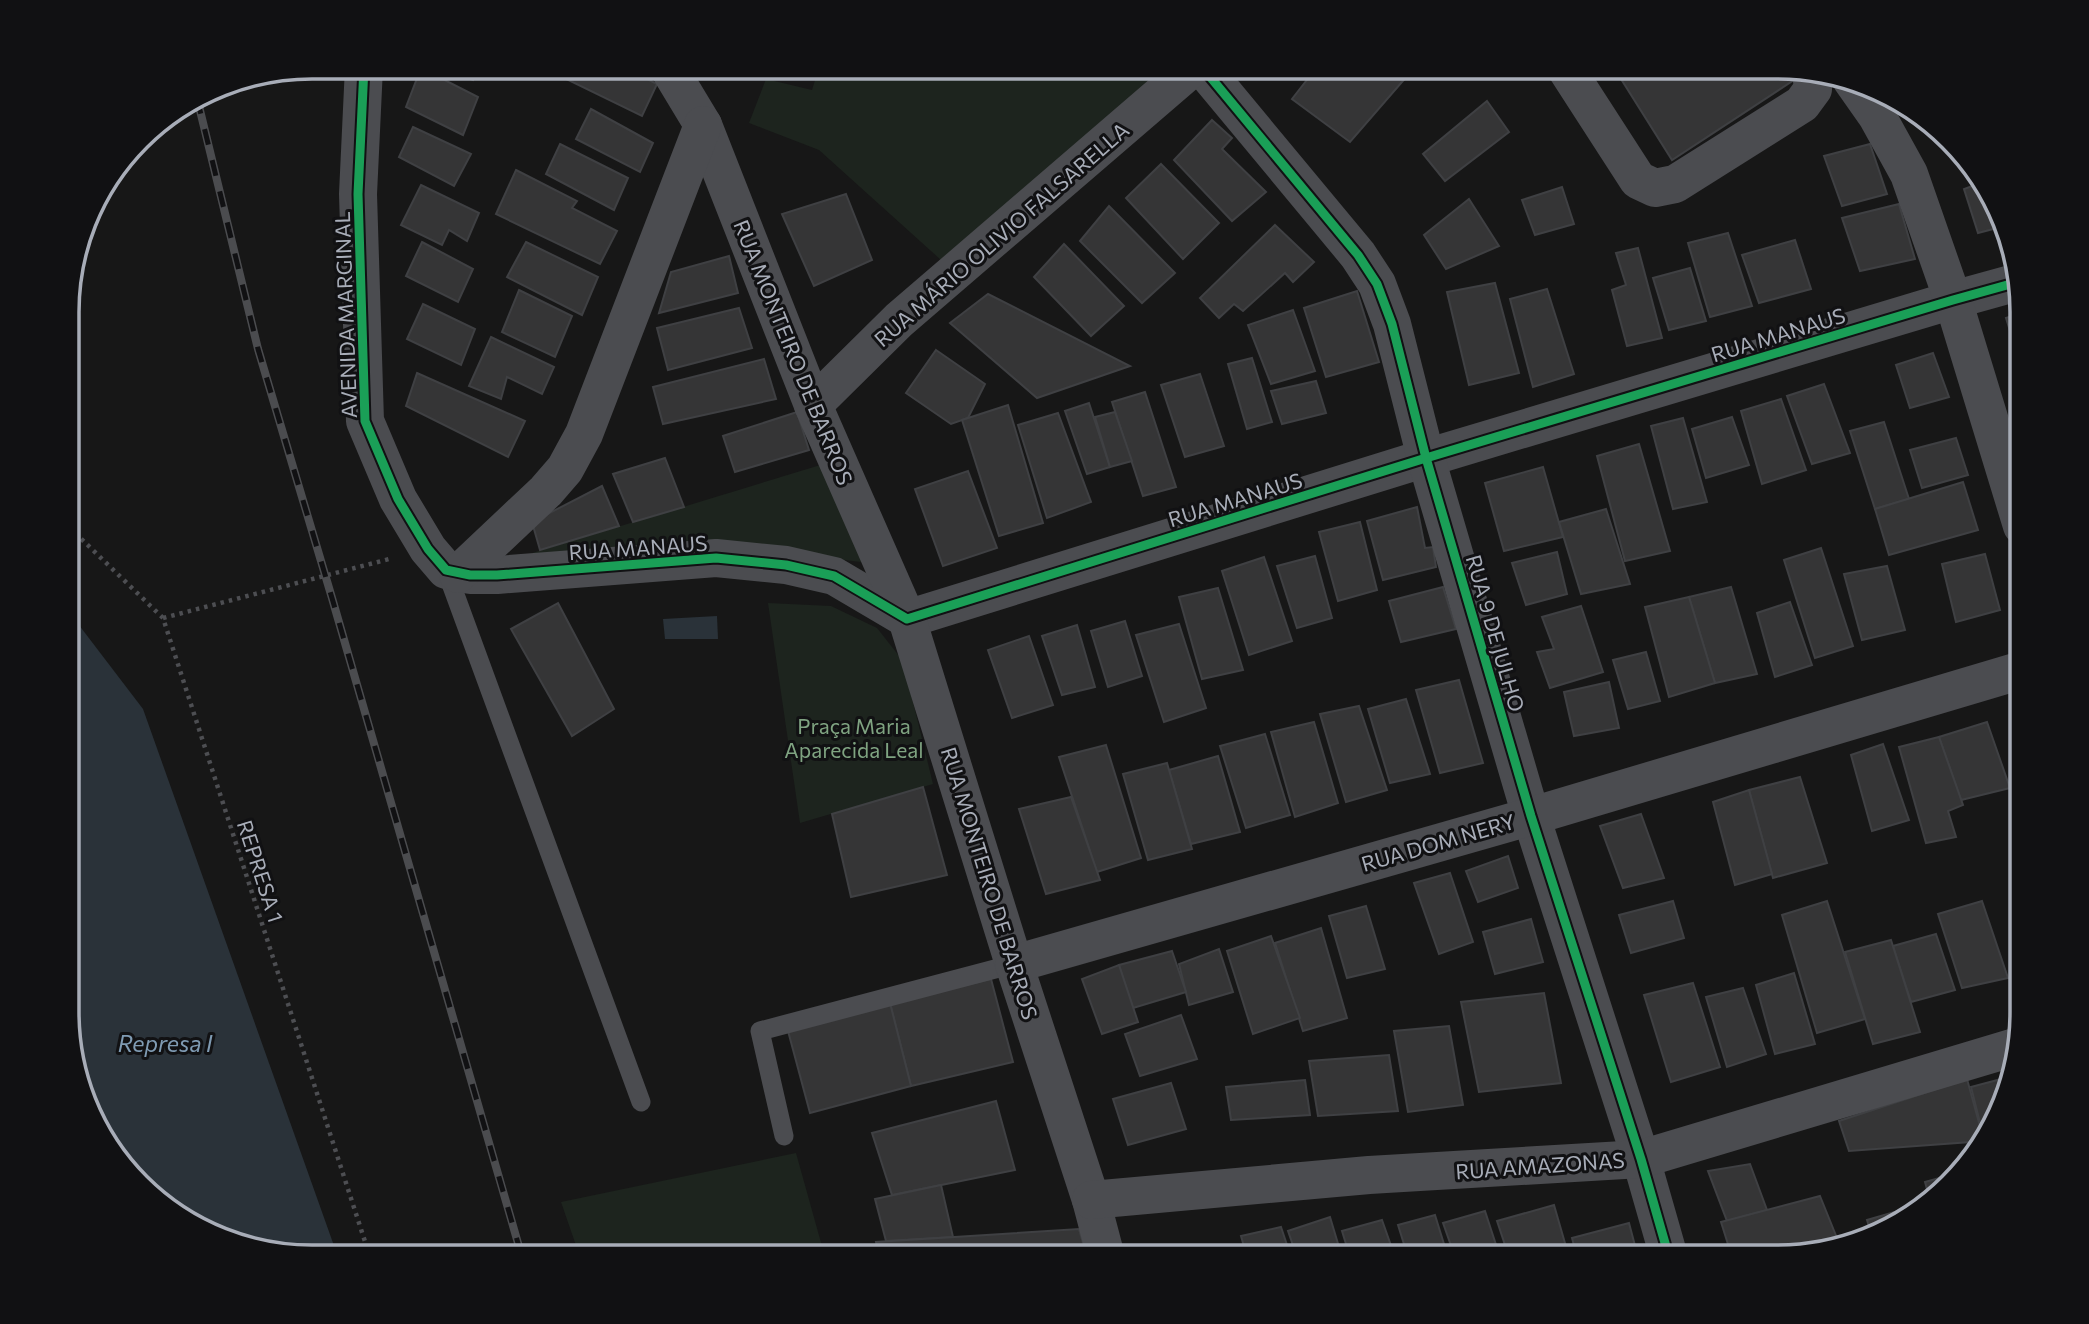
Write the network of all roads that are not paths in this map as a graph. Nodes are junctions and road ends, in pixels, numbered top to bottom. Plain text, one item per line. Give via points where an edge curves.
1 (363, 79) edge
2 (676, 79) edge
3 (1178, 79) edge
4 (1213, 79) edge
5 (1581, 79) edge
6 (1812, 82) edge
7 (1863, 96) edge
8 (703, 125) junction
9 (2008, 285) edge
10 (1953, 300) junction
11 (813, 405) junction
12 (1426, 458) junction
13 (2010, 487) edge
14 (444, 564) junction
15 (907, 619) junction
16 (2010, 674) edge
17 (1531, 816) junction
18 (1014, 964) junction
19 (2007, 1050) edge
20 (641, 1102) dead end
21 (784, 1136) dead end
22 (1640, 1158) junction
23 (1091, 1200) junction
24 (1102, 1245) edge
25 (1665, 1245) edge

1 - 14 street, AVENIDA MARGINAL via 358,194 365,421 398,499
2 - 8 street, RUA MONTEIRO DE BARROS
3 - 11 street, RUA MÁRIO OLIVIO FALSARELLA via 899,320
4 - 12 street, RUA 9 DE JULHO via 1377,284 1392,324
5 - 6 street via 1638,180 1655,188 1675,184 1802,104 1813,89
7 - 10 street via 1909,174
8 - 11 street, RUA MONTEIRO DE BARROS
8 - 14 street via 584,434 565,469 546,492
9 - 10 street, RUA MANAUS
10 - 12 street, RUA MANAUS
10 - 13 street
11 - 15 street, RUA MONTEIRO DE BARROS
12 - 15 street, RUA MANAUS
12 - 17 street, RUA 9 DE JULHO
14 - 15 street, RUA MANAUS via 497,575 716,558 750,560 834,576
14 - 20 lane
15 - 18 street, RUA MONTEIRO DE BARROS
16 - 17 street, RUA DOM NERY
17 - 18 street, RUA DOM NERY
17 - 22 street, RUA 9 DE JULHO
18 - 21 lane via 760,1031
18 - 23 street, RUA MONTEIRO DE BARROS
19 - 22 street, RUA AMAZONAS
22 - 23 street, RUA AMAZONAS via 1368,1175
22 - 25 street, RUA 9 DE JULHO
23 - 24 street, RUA MONTEIRO DE BARROS

